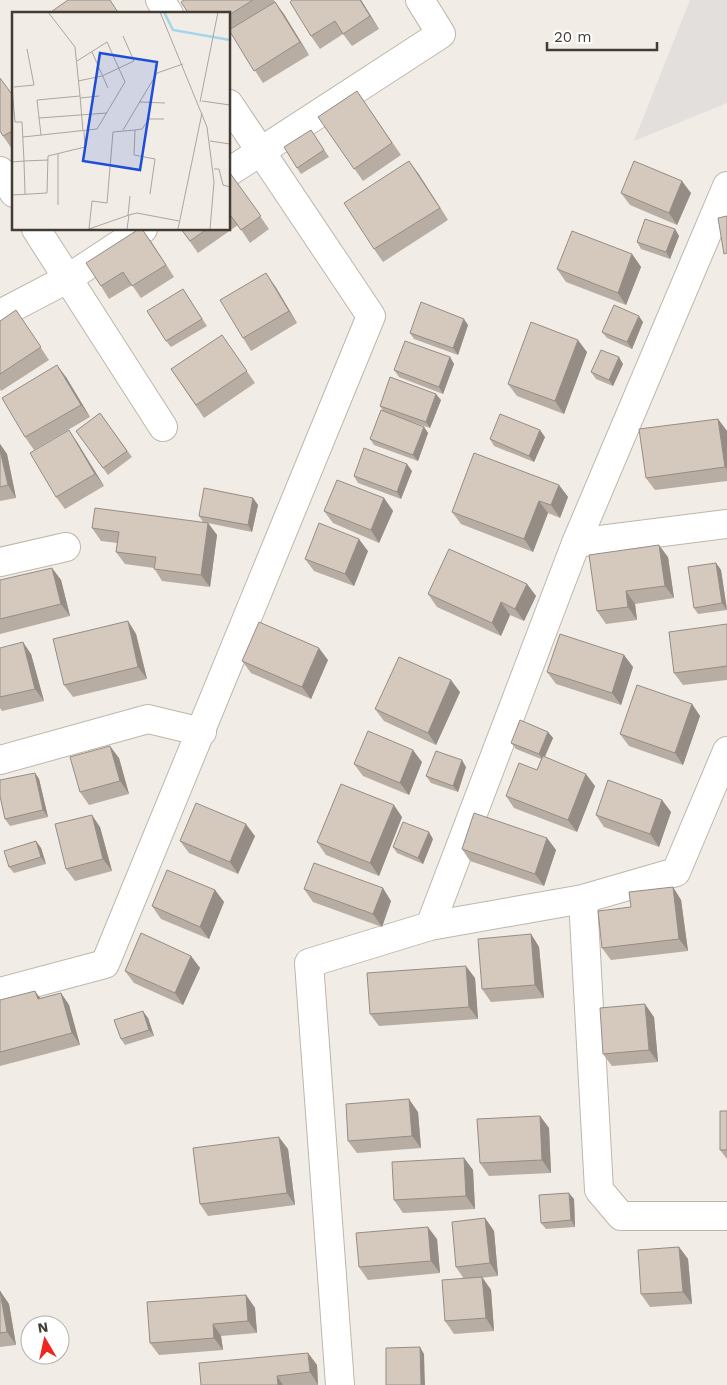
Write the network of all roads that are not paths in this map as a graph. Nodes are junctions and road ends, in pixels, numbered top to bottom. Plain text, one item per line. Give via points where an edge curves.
1 (160, 0) edge
2 (420, 0) edge
3 (168, 12) edge
4 (230, 106) edge
5 (259, 151) junction
6 (0, 171) edge
7 (230, 171) edge
8 (727, 186) edge
9 (12, 190) edge
10 (37, 230) edge
11 (142, 230) edge
12 (68, 280) junction
13 (0, 314) edge
14 (163, 427) dead end
15 (727, 524) edge
16 (576, 543) junction
17 (66, 547) dead end
18 (0, 562) edge
19 (202, 732) junction
20 (727, 751) edge
21 (0, 760) edge
22 (583, 899) junction
23 (430, 926) junction
24 (0, 992) edge
25 (727, 1216) edge
26 (340, 1385) edge

1 - 3 street
2 - 5 street via 442,34
4 - 5 street
5 - 7 street
5 - 19 street via 371,316
6 - 9 street
8 - 16 street
10 - 12 street
11 - 12 street
12 - 13 street
12 - 14 street
15 - 16 street
16 - 23 street
17 - 18 street
19 - 21 street via 148,719
19 - 24 street via 105,964
20 - 22 street via 676,872
22 - 23 street
22 - 25 street via 599,1190 621,1216
23 - 26 street via 308,963

